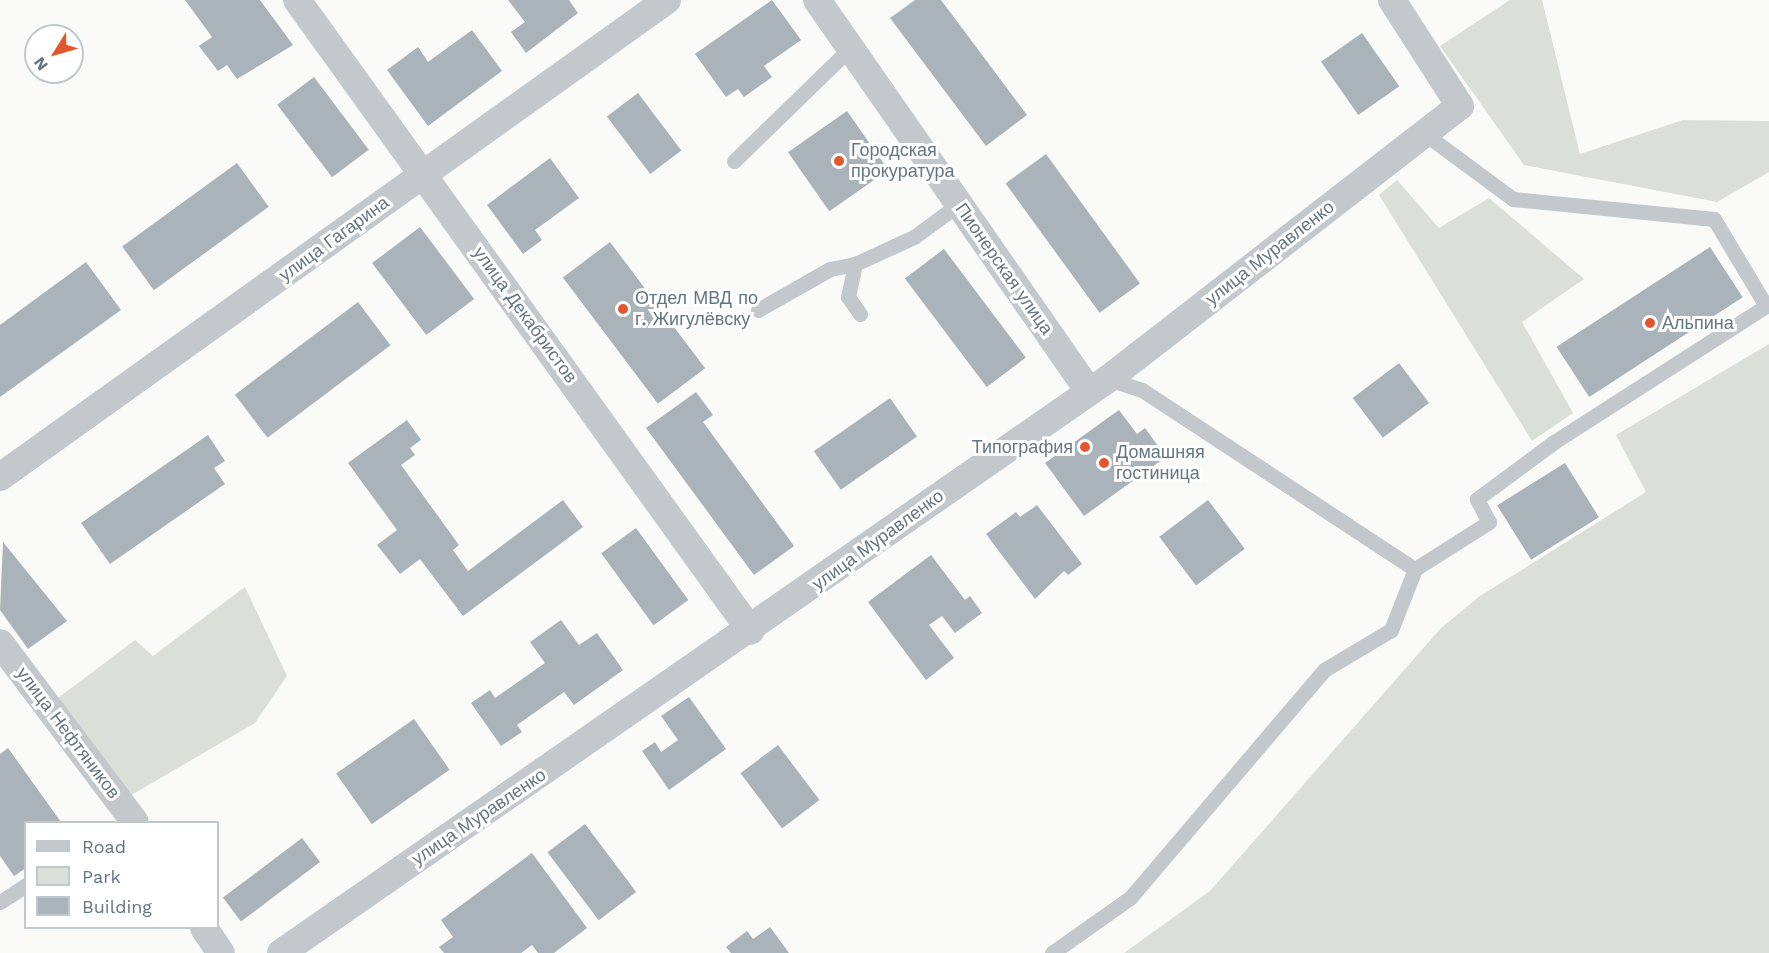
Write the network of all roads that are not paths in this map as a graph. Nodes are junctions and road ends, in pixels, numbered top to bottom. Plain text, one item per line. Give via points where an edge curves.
1 (297, 0) edge
2 (667, 0) edge
3 (817, 0) edge
4 (1392, 0) edge
5 (850, 48) junction
6 (1425, 134) junction
7 (734, 161) dead end
8 (424, 175) junction
9 (959, 204) junction
10 (855, 264) junction
11 (1767, 305) edge
12 (758, 310) dead end
13 (860, 314) dead end
14 (1098, 385) junction
15 (0, 477) edge
16 (1415, 569) junction
17 (751, 631) junction
18 (0, 643) edge
19 (126, 819) edge
20 (24, 886) edge
21 (0, 903) edge
22 (205, 929) edge
23 (221, 953) edge
24 (281, 953) edge
25 (1052, 953) edge

1 - 8 street, улица Декабристов
2 - 8 street, улица Гагарина
3 - 5 street, Пионерская улица
4 - 6 street, улица Муравленко via 1460,106
5 - 7 lane
5 - 9 street, Пионерская улица
6 - 11 lane via 1513,199 1714,219
6 - 14 street, улица Муравленко
8 - 15 street, улица Гагарина
8 - 17 street, улица Декабристов
9 - 10 lane via 914,237
9 - 14 street, Пионерская улица
10 - 12 lane via 830,269
10 - 13 lane via 848,297
11 - 16 lane via 1554,442 1477,499 1489,522
14 - 16 lane via 1142,390
14 - 17 street, улица Муравленко
16 - 25 lane via 1391,630 1324,670 1130,898
17 - 24 street, улица Муравленко
18 - 19 street, улица Нефтяников
20 - 21 lane
22 - 23 street

